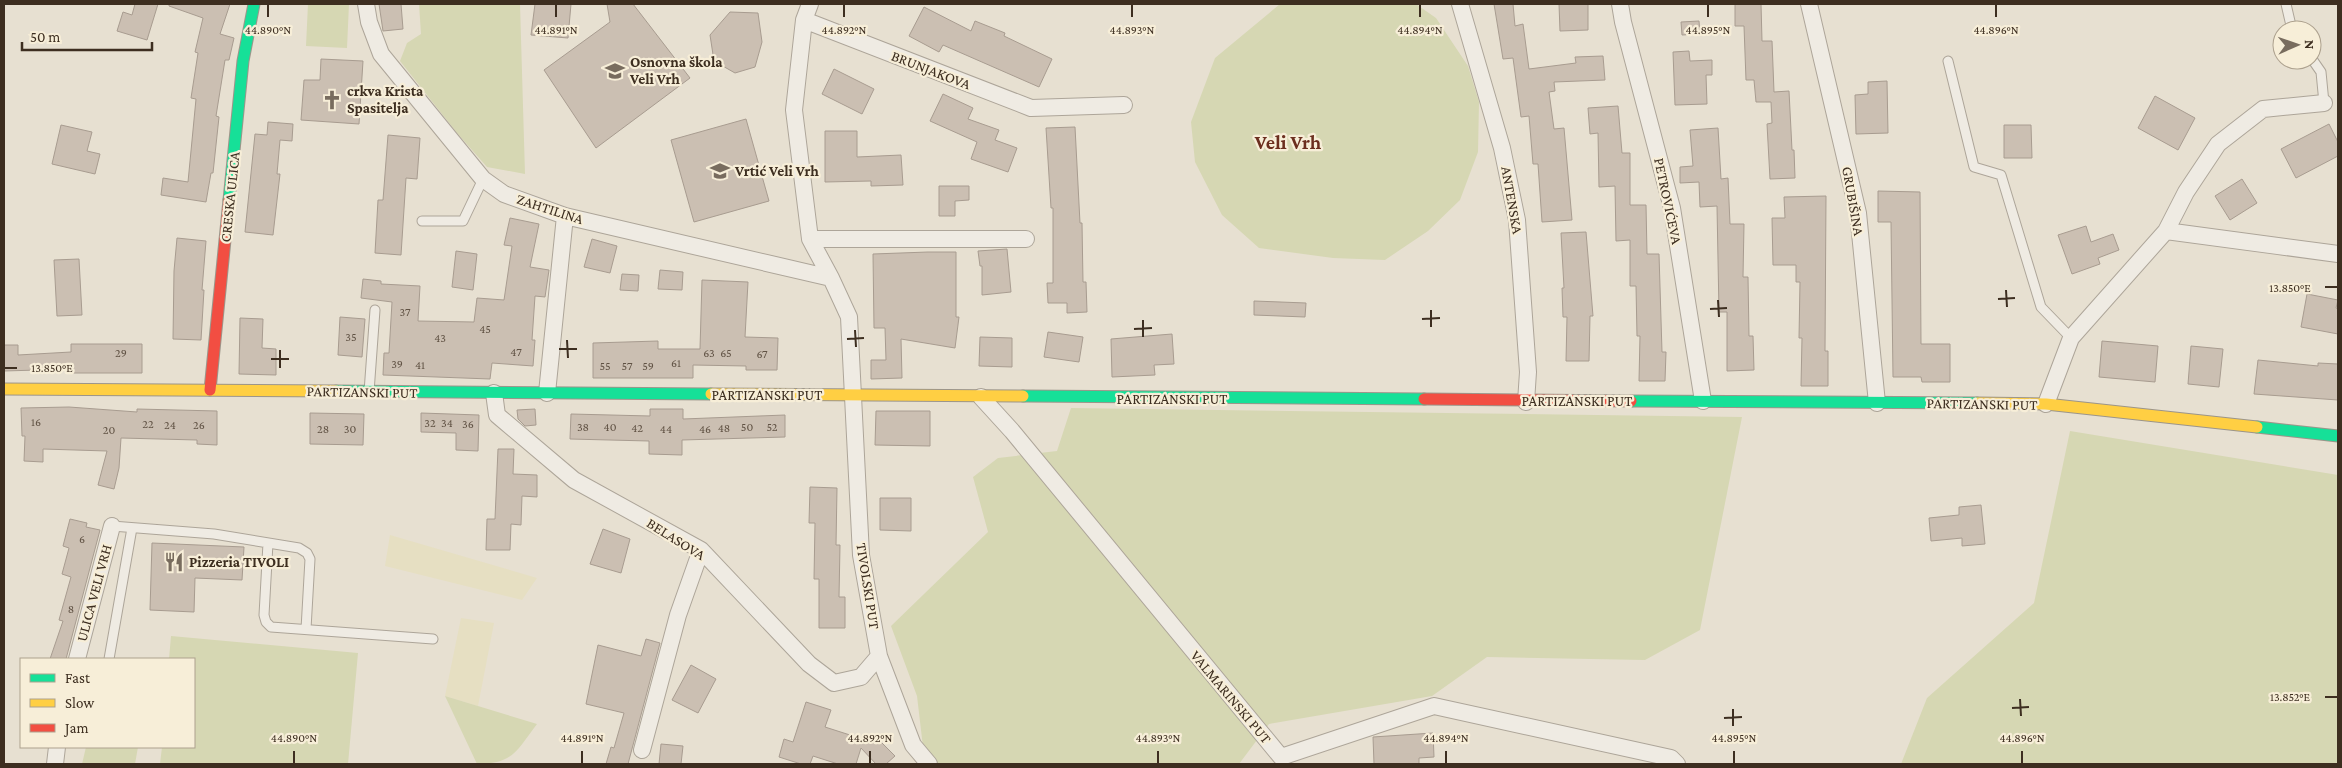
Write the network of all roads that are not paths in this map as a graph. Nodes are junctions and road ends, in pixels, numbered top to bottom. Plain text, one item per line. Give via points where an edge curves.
1 (254, 4) edge
2 (366, 4) edge
3 (810, 4) edge
4 (1460, 4) edge
5 (1620, 4) edge
6 (1809, 4) edge
7 (2286, 4) edge
8 (804, 20) junction
9 (2290, 20) edge
10 (1948, 61) dead end
11 (2320, 70) edge
12 (2324, 103) joint
13 (1124, 105) dead end
14 (484, 179) junction
15 (565, 216) junction
16 (422, 221) dead end
17 (2166, 231) junction
18 (810, 239) junction
19 (1026, 239) dead end
20 (2338, 254) edge
21 (831, 278) junction
22 (375, 310) dead end
23 (2071, 338) junction
24 (4, 389) edge
25 (210, 390) junction
26 (369, 392) junction
27 (494, 393) junction
28 (547, 393) junction
29 (853, 396) junction
30 (981, 397) junction
31 (1703, 401) junction
32 (1526, 402) junction
33 (1877, 403) junction
34 (2046, 404) junction
35 (2338, 436) edge
36 (112, 526) joint
37 (132, 528) junction
38 (268, 543) junction
39 (701, 550) junction
40 (306, 629) junction
41 (433, 639) dead end
42 (879, 656) junction
43 (77, 658) edge
44 (109, 658) edge
45 (56, 748) edge
46 (642, 750) dead end
47 (1279, 760) edge
48 (1674, 761) edge
49 (55, 764) edge
50 (929, 764) edge

1 - 25 street, CRESKA ULICA via 243,61
2 - 14 street, ZAHTILINA via 368,22 381,54
3 - 8 street
4 - 32 street, ANTENSKA via 1502,148 1517,220 1528,372
5 - 31 street, PETROVIĆEVA via 1672,208
6 - 33 street, GRUBIŠINA via 1858,213
7 - 9 lane
8 - 13 street, BRUNJAKOVA via 1031,108
8 - 18 street via 794,110
10 - 23 lane via 1974,167 2001,175 2041,306
11 - 12 lane
12 - 17 street via 2264,109 2218,144 2186,192
14 - 15 street, ZAHTILINA via 504,194
14 - 16 lane via 463,221
15 - 21 street, ZAHTILINA
15 - 28 street
17 - 20 street
17 - 23 street
18 - 19 street
18 - 21 street
21 - 29 street via 849,317
22 - 26 lane
23 - 34 street
24 - 25 street, PARTIZANSKI PUT
25 - 26 street, PARTIZANSKI PUT
26 - 27 street, PARTIZANSKI PUT
27 - 28 street, PARTIZANSKI PUT
27 - 39 street, BELASOVA via 497,415 574,480
28 - 29 street, PARTIZANSKI PUT
29 - 30 street, PARTIZANSKI PUT
29 - 42 street, TIVOLSKI PUT via 861,555
30 - 32 street, PARTIZANSKI PUT
30 - 47 street, VALMARINSKI PUT
31 - 32 street, PARTIZANSKI PUT
31 - 33 street, PARTIZANSKI PUT
33 - 34 street, PARTIZANSKI PUT
34 - 35 street, PARTIZANSKI PUT
36 - 37 lane
36 - 43 street, ULICA VELI VRH
37 - 38 lane via 214,534
37 - 44 lane
38 - 40 lane via 299,548 310,559
38 - 40 lane via 266,622 271,626
39 - 42 street, BELASOVA via 810,664 834,683 861,677
39 - 46 street via 678,616
40 - 41 lane
42 - 50 street, TIVOLSKI PUT via 913,745
45 - 49 street
47 - 48 street, VALMARINSKI PUT via 1434,706

